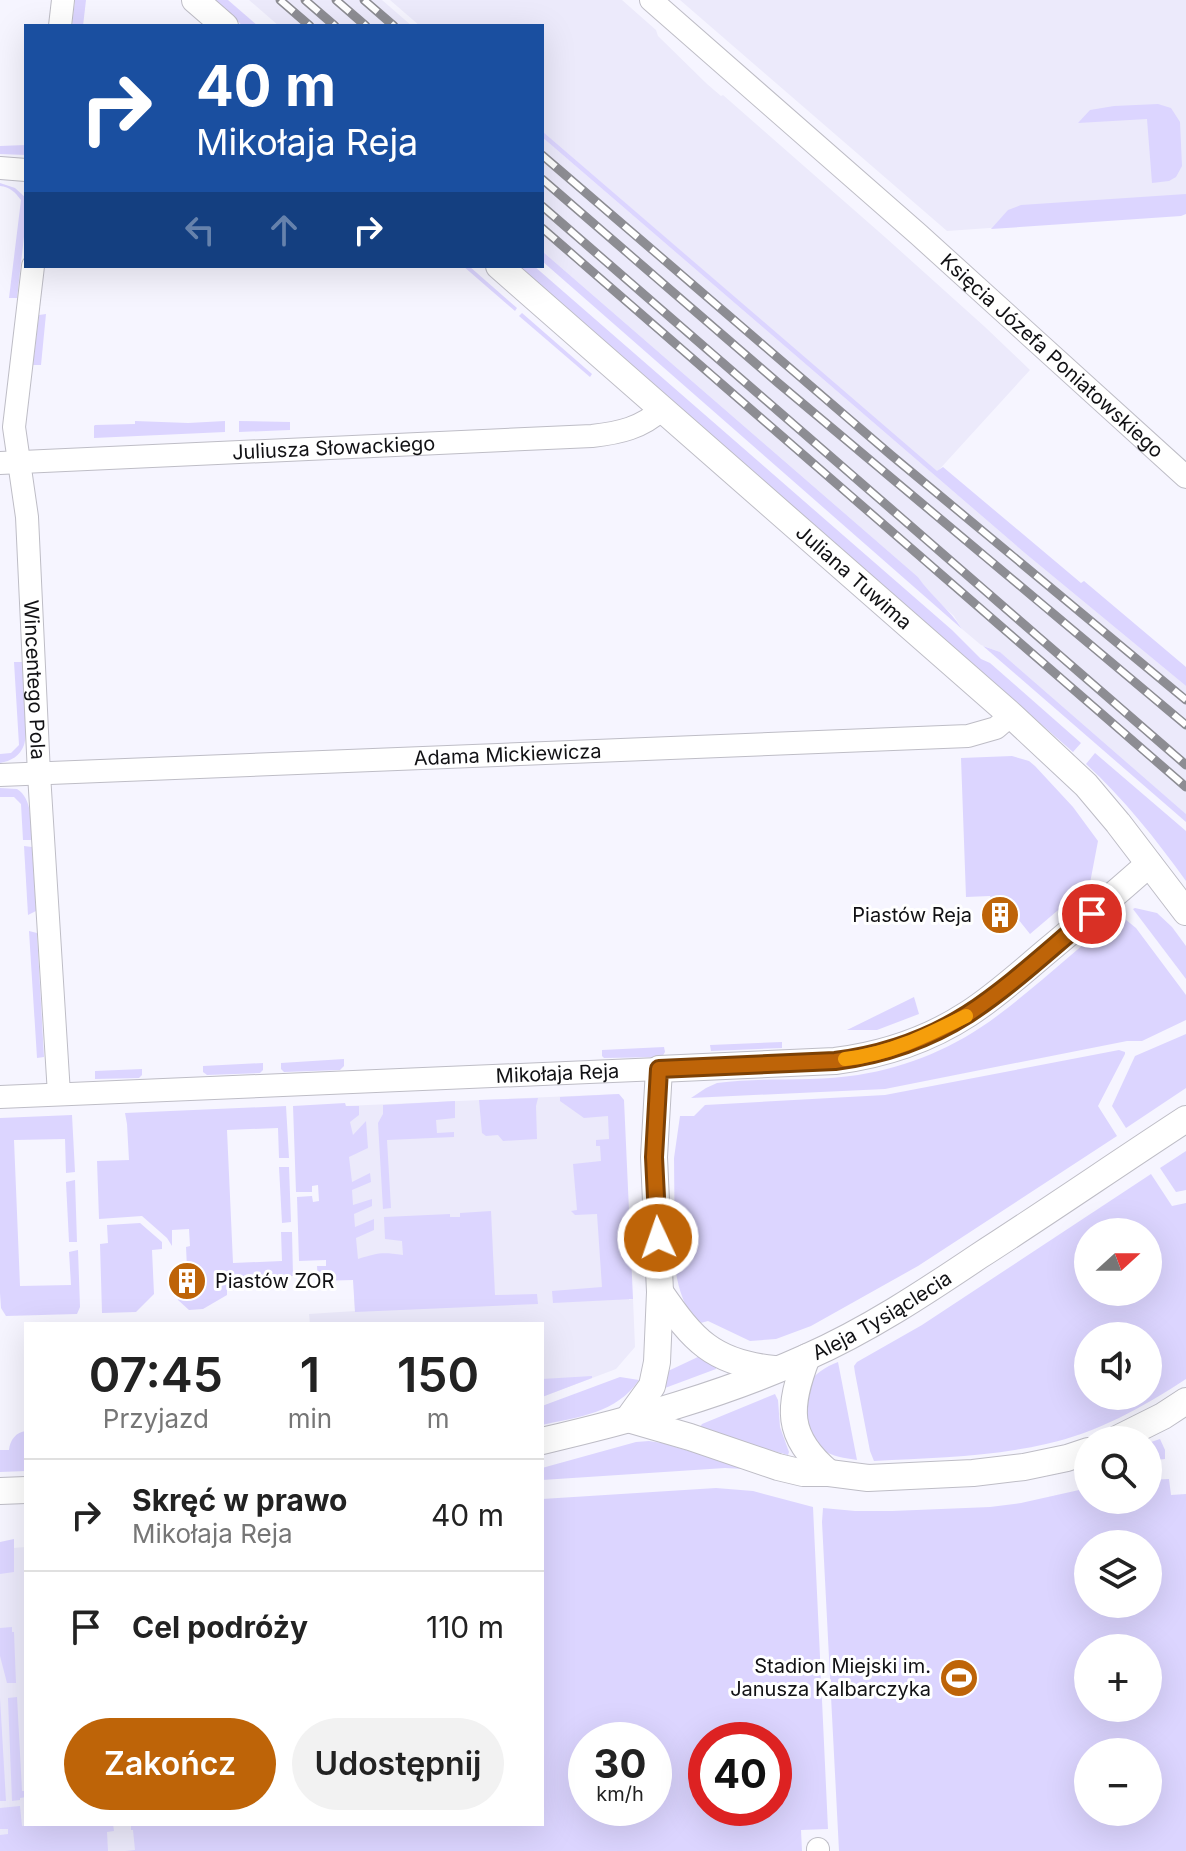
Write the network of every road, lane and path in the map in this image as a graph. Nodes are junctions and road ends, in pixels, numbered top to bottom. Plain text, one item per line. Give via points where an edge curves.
1 (63, 0) edge
2 (195, 0) edge
3 (651, 0) edge
4 (60, 24) edge
5 (223, 24) edge
6 (0, 168) edge
7 (24, 170) edge
8 (33, 268) edge
9 (501, 268) edge
10 (662, 409) junction
11 (9, 462) edge
12 (1186, 477) edge
13 (1011, 715) junction
14 (39, 774) junction
15 (0, 775) edge
16 (1149, 864) junction
17 (1186, 912) edge
18 (659, 1069) junction
19 (59, 1094) junction
20 (0, 1097) edge
21 (1186, 1119) edge
22 (660, 1292) junction
23 (807, 1357) junction
24 (778, 1369) junction
25 (1186, 1401) edge
26 (628, 1419) junction
27 (1143, 1426) edge
28 (544, 1440) edge
29 (1074, 1456) edge
30 (829, 1473) junction
31 (24, 1490) edge
32 (0, 1491) edge

1 - 4 street
2 - 5 street
3 - 12 street, Księcia Józefa Poniatowskiego
6 - 7 street
8 - 11 street, Wincentego Pola
9 - 10 street, Juliana Tuwima
10 - 11 street, Juliusza Słowackiego via 633,429 592,436
10 - 13 street, Juliana Tuwima
11 - 14 street, Wincentego Pola via 27,517
13 - 14 street, Adama Mickiewicza via 996,728 968,736
13 - 16 street, Juliana Tuwima via 1086,785
14 - 15 street, Adama Mickiewicza
14 - 19 street, Wincentego Pola
16 - 17 street, Juliana Tuwima
16 - 18 street, Mikołaja Reja via 967,1015 901,1047 835,1061
18 - 19 street, Mikołaja Reja
18 - 22 street via 654,1157
19 - 20 street, Mikołaja Reja
21 - 23 street, Aleja Tysiąclecia via 935,1286
22 - 24 street via 685,1327 718,1355
22 - 26 street via 655,1375
23 - 24 street, Aleja Tysiąclecia
23 - 30 street via 793,1417 807,1449
24 - 26 street, Aleja Tysiąclecia
25 - 27 street
26 - 28 street, Aleja Tysiąclecia
26 - 30 street via 778,1467
29 - 30 street via 973,1473 868,1478
31 - 32 street

